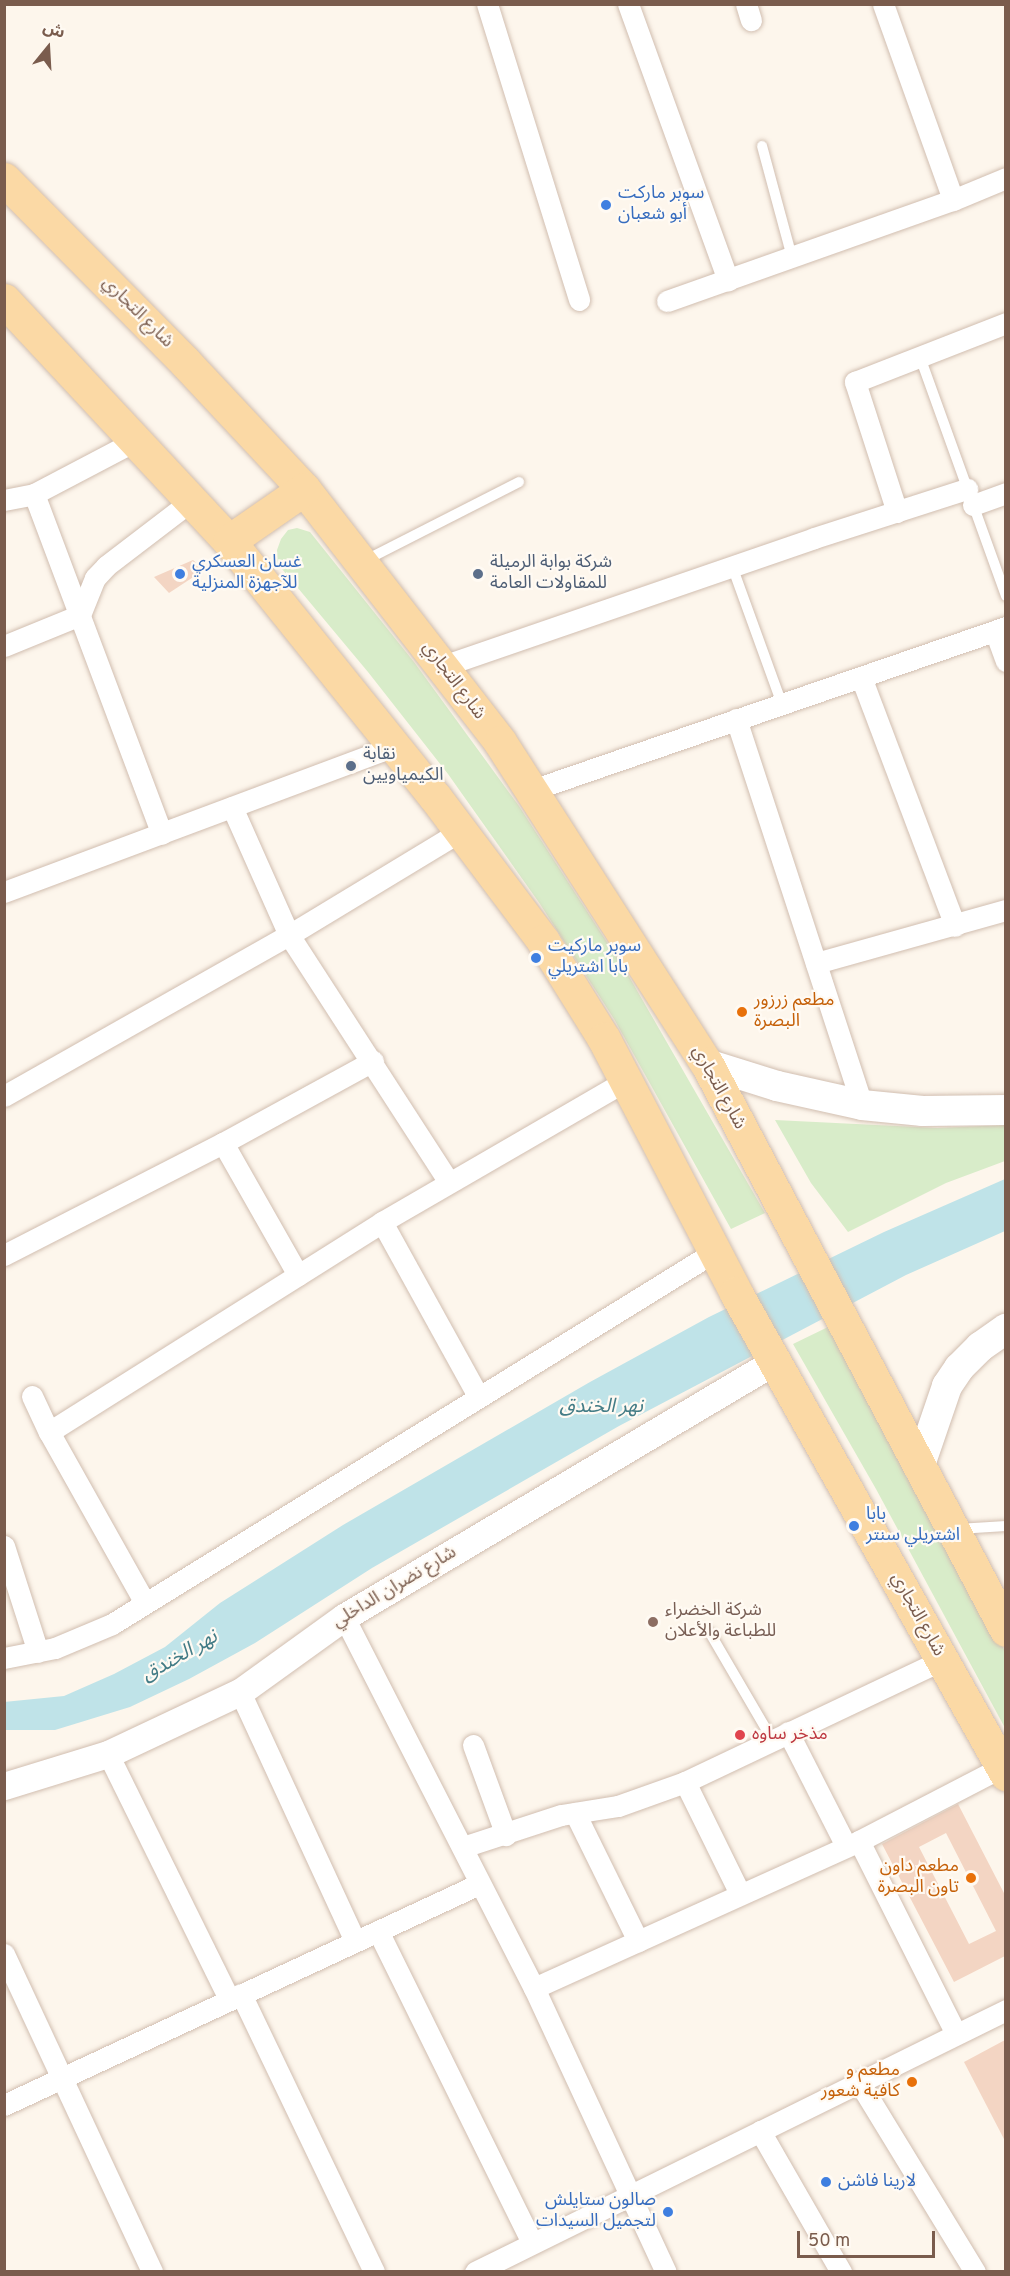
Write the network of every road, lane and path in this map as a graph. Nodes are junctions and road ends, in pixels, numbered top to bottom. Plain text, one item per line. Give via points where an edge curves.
1 (487, 4) edge
2 (628, 4) edge
3 (883, 4) edge
4 (762, 146) dead end
5 (1005, 178) edge
6 (4, 179) edge
7 (953, 200) junction
8 (792, 257) junction
9 (728, 280) junction
10 (4, 300) edge
11 (579, 300) dead end
12 (667, 301) dead end
13 (1005, 323) edge
14 (920, 357) junction
15 (135, 441) junction
16 (519, 482) dead end
17 (304, 489) junction
18 (1005, 493) edge
19 (34, 495) junction
20 (970, 497) junction
21 (4, 500) edge
22 (191, 501) junction
23 (897, 512) junction
24 (229, 542) junction
25 (361, 562) junction
26 (732, 566) junction
27 (1005, 596) edge
28 (80, 615) junction
29 (1000, 629) edge
30 (4, 646) edge
31 (1005, 661) edge
32 (443, 666) junction
33 (861, 676) junction
34 (782, 704) junction
35 (736, 719) junction
36 (394, 747) junction
37 (532, 790) junction
38 (232, 807) junction
39 (461, 831) junction
40 (162, 834) junction
41 (4, 892) edge
42 (1005, 910) edge
43 (955, 926) junction
44 (289, 935) junction
45 (816, 963) junction
46 (373, 1060) junction
47 (707, 1064) junction
48 (625, 1081) junction
49 (4, 1096) edge
50 (862, 1105) junction
51 (1005, 1110) edge
52 (223, 1143) junction
53 (449, 1182) junction
54 (382, 1222) junction
55 (714, 1252) junction
56 (4, 1255) edge
57 (298, 1275) junction
58 (1005, 1329) edge
59 (774, 1362) junction
60 (32, 1396) dead end
61 (478, 1396) junction
62 (49, 1432) junction
63 (920, 1468) junction
64 (1005, 1526) edge
65 (952, 1529) junction
66 (4, 1546) edge
67 (145, 1603) junction
68 (344, 1617) junction
69 (1005, 1630) edge
70 (710, 1633) dead end
71 (38, 1652) junction
72 (4, 1658) edge
73 (942, 1660) junction
74 (240, 1692) junction
75 (780, 1735) junction
76 (473, 1745) dead end
77 (108, 1754) junction
78 (1004, 1771) edge
79 (686, 1782) junction
80 (4, 1786) edge
81 (575, 1813) junction
82 (506, 1835) junction
83 (853, 1844) junction
84 (463, 1847) junction
85 (479, 1884) junction
86 (740, 1894) junction
87 (378, 1931) junction
88 (355, 1941) junction
89 (638, 1941) junction
90 (4, 1954) edge
91 (534, 1988) junction
92 (235, 1997) junction
93 (1005, 2010) edge
94 (956, 2034) junction
95 (62, 2076) junction
96 (859, 2082) junction
97 (4, 2105) edge
98 (760, 2131) junction
99 (629, 2196) junction
100 (532, 2243) junction
101 (500, 2266) edge
102 (152, 2271) edge
103 (374, 2271) edge
104 (475, 2271) edge
105 (666, 2271) edge
106 (841, 2271) edge
107 (975, 2271) edge

1 - 11 street
2 - 9 street
3 - 7 street
4 - 8 lane
5 - 7 street
6 - 17 main road, شارع التجاري
7 - 8 street
8 - 9 street
9 - 12 street
10 - 15 main road
13 - 14 street
14 - 20 lane
14 - 23 street via 855,382
15 - 19 street
15 - 22 main road
16 - 25 lane
17 - 24 main road
17 - 25 main road, شارع التجاري
18 - 20 street
19 - 21 street
19 - 28 street
20 - 23 street
20 - 27 lane
22 - 24 main road
22 - 28 street via 106,566 95,578
23 - 26 street
24 - 36 main road
25 - 32 main road, شارع التجاري
26 - 32 street
26 - 34 lane
28 - 30 street
28 - 40 street
29 - 31 street
29 - 33 street
32 - 37 main road, شارع التجاري
33 - 34 street
33 - 43 street
34 - 35 street
35 - 37 street
35 - 45 street
36 - 38 street
36 - 39 main road
37 - 47 main road, شارع التجاري
38 - 40 street
38 - 44 street
39 - 44 street
39 - 48 main road via 543,941
40 - 41 street
42 - 43 street
43 - 45 street
44 - 46 street
44 - 49 street
45 - 50 street
46 - 52 street
46 - 53 street
47 - 50 main road via 777,1086
47 - 63 main road, شارع التجاري
48 - 53 street
48 - 55 main road
50 - 51 main road via 924,1111
52 - 56 street
52 - 57 street
53 - 54 street
54 - 57 street
54 - 61 street
55 - 59 main road, شارع التجاري
55 - 61 street
57 - 62 street
58 - 63 main road via 980,1347 947,1386
59 - 68 street, شارع نضران الداخلي
59 - 73 main road, شارع التجاري
60 - 62 street
61 - 67 street
62 - 67 street
63 - 65 main road
64 - 65 lane
65 - 69 main road via 988,1587
66 - 71 street
67 - 71 street via 112,1624
68 - 74 street, شارع نضران الداخلي
68 - 84 street
70 - 75 lane
71 - 72 street
73 - 75 street
73 - 78 main road, شارع التجاري
74 - 77 street, شارع نضران الداخلي
74 - 88 street
75 - 79 street
75 - 83 street
76 - 82 street
77 - 80 street, شارع نضران الداخلي
77 - 92 street
78 - 83 street
79 - 81 street via 618,1806
79 - 86 street
81 - 82 street
81 - 89 street
82 - 84 street
83 - 86 street
83 - 94 street
84 - 85 street
85 - 87 street
85 - 91 street
86 - 89 street
87 - 88 street
87 - 100 street
88 - 92 street
89 - 91 street
90 - 95 street
91 - 99 street
92 - 95 street
92 - 103 street
93 - 94 street
94 - 96 street
95 - 97 street
95 - 102 street
96 - 98 street
96 - 107 street
98 - 99 street
98 - 106 street
99 - 100 street
99 - 105 street
100 - 101 street
101 - 104 street

